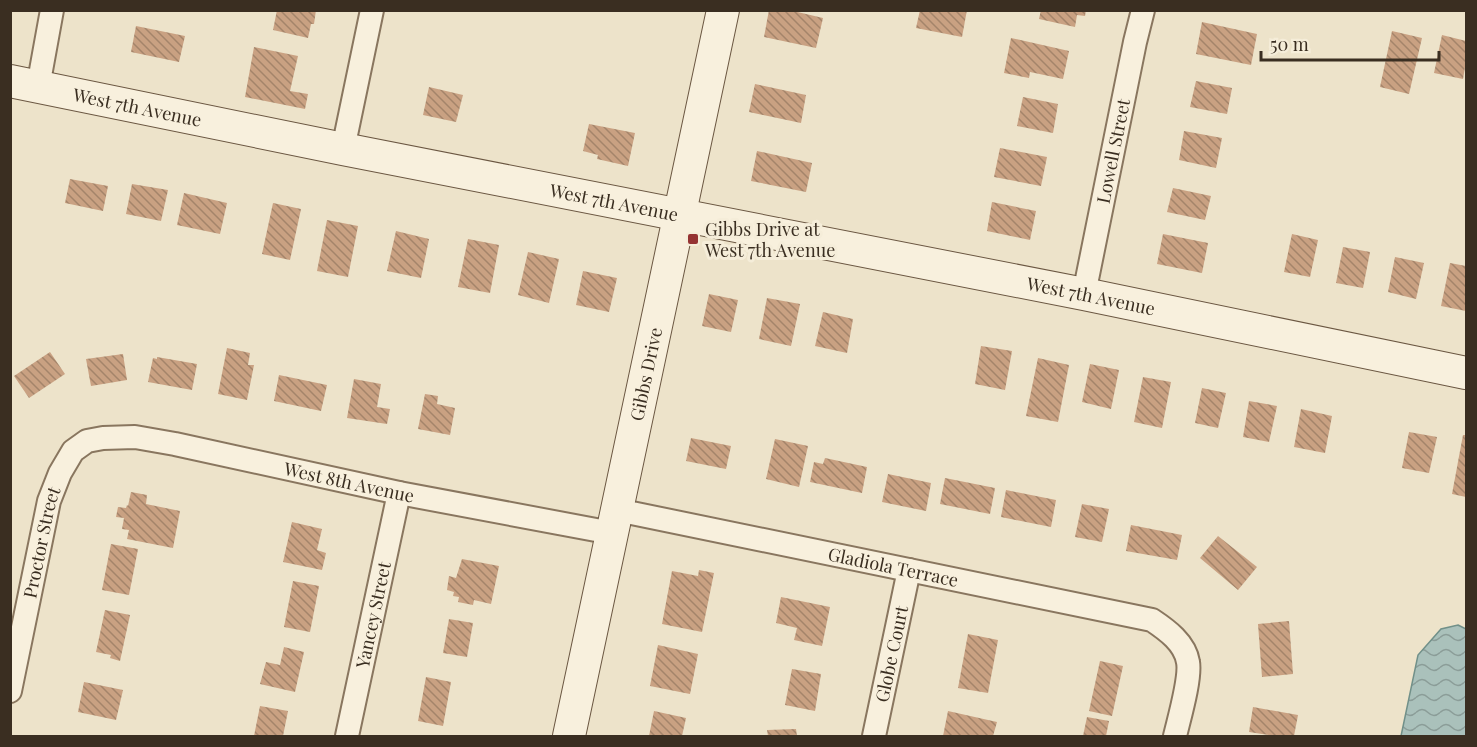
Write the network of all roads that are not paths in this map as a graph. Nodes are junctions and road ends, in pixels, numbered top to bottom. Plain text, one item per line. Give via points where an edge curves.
1 (52, 10) edge
2 (372, 10) edge
3 (723, 10) edge
4 (1143, 10) edge
5 (24, 84) edge
6 (343, 149) junction
7 (679, 215) junction
8 (1084, 294) junction
9 (1467, 373) edge
10 (87, 441) joint
11 (399, 493) junction
12 (614, 522) junction
13 (909, 570) junction
14 (17, 628) edge
15 (10, 691) edge
16 (347, 736) edge
17 (569, 736) edge
18 (874, 736) edge
19 (1175, 736) edge

1 - 5 street
2 - 6 street
3 - 7 street, Gibbs Drive
4 - 8 street, Lowell Street
5 - 6 street, West 7th Avenue
6 - 7 street, West 7th Avenue
7 - 8 street, West 7th Avenue
7 - 12 street, Gibbs Drive
8 - 9 street, West 7th Avenue
10 - 11 street, West 8th Avenue via 135,437
10 - 14 street, Proctor Street via 73,451 60,473
11 - 12 street, West 8th Avenue
11 - 16 street, Yancey Street
12 - 13 street, Gladiola Terrace
12 - 17 street, Gibbs Drive
13 - 18 street, Globe Court
13 - 19 street, Gladiola Terrace via 1152,620 1168,630 1183,648 1188,662
14 - 15 street, Proctor Street

